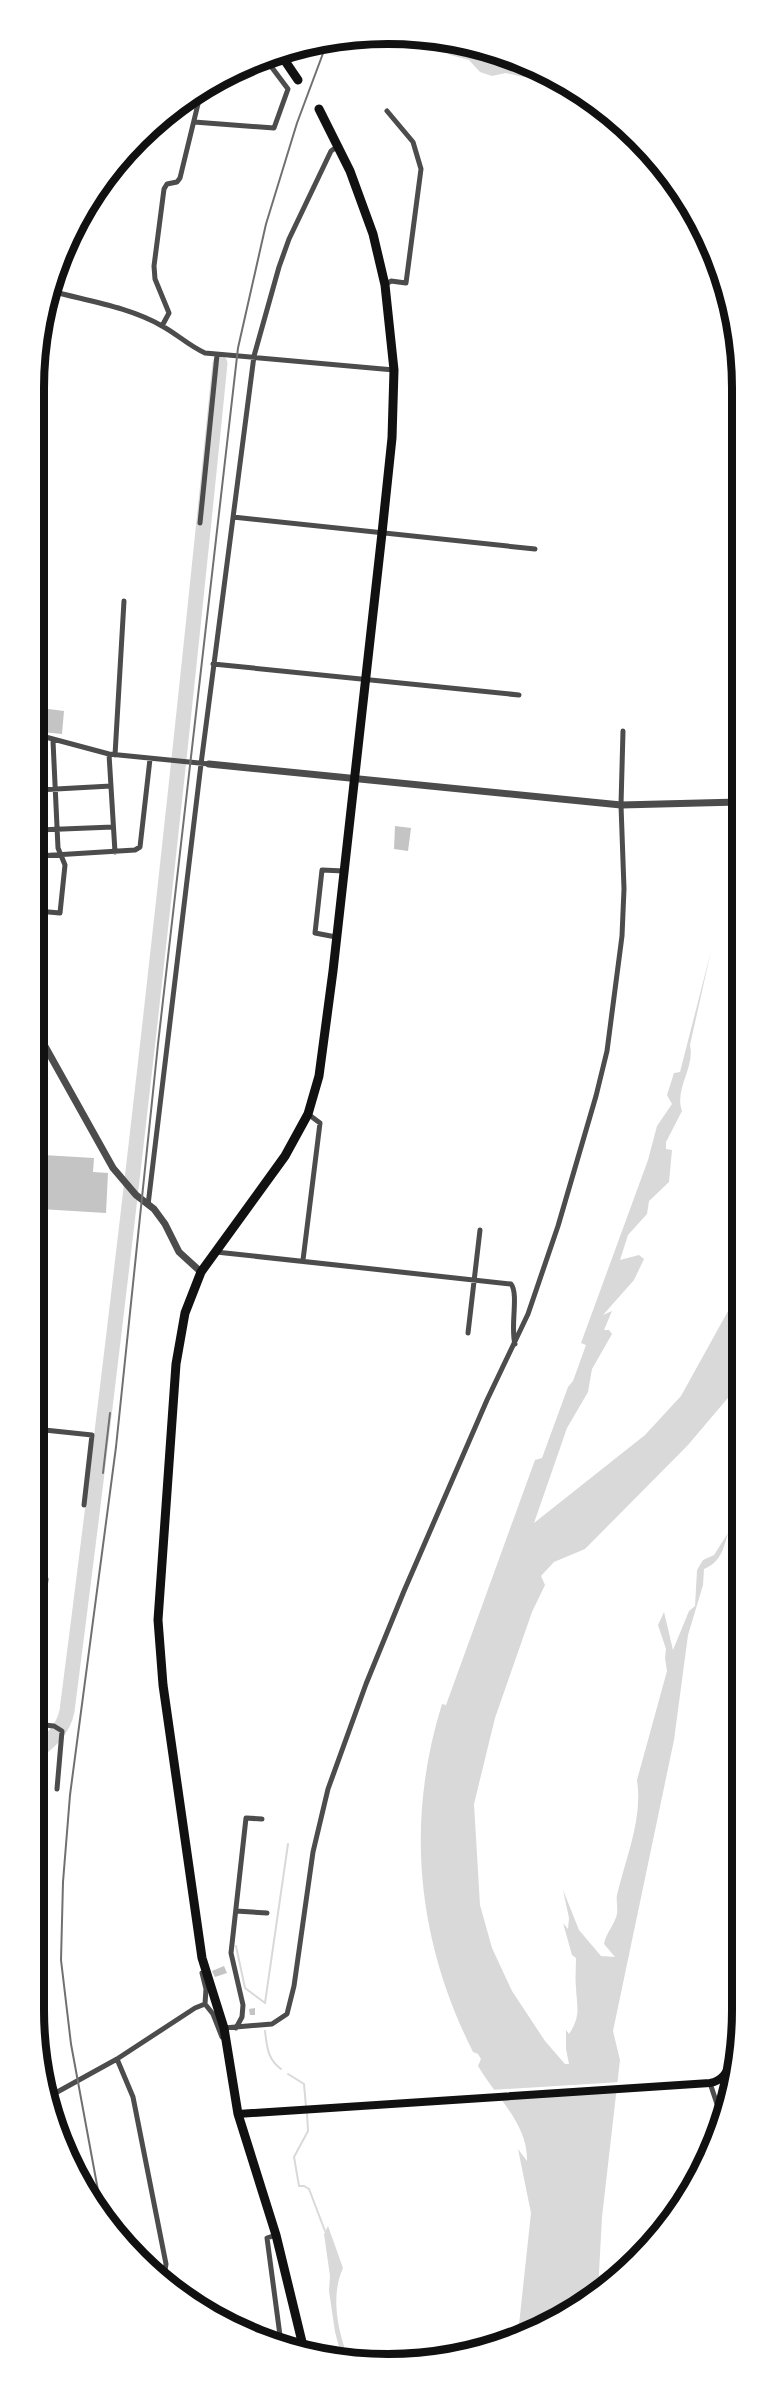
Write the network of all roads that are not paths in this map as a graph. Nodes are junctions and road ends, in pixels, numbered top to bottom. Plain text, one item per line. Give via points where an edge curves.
1 (285, 59) edge
2 (270, 65) edge
3 (298, 80) dead end
4 (197, 102) edge
5 (320, 109) dead end
6 (387, 111) dead end
7 (194, 122) junction
8 (338, 146) junction
9 (385, 285) junction
10 (57, 293) edge
11 (162, 326) junction
12 (217, 355) junction
13 (254, 356) junction
14 (394, 370) junction
15 (233, 518) junction
16 (200, 524) dead end
17 (382, 533) junction
18 (535, 549) dead end
19 (124, 601) dead end
20 (213, 664) junction
21 (365, 680) junction
22 (519, 695) dead end
23 (623, 731) dead end
24 (44, 737) edge
25 (53, 741) junction
26 (112, 754) junction
27 (150, 759) junction
28 (205, 764) junction
29 (354, 779) junction
30 (111, 786) junction
31 (55, 789) junction
32 (44, 790) edge
33 (732, 802) edge
34 (621, 805) junction
35 (113, 827) junction
36 (44, 830) edge
37 (57, 830) junction
38 (115, 852) junction
39 (61, 855) junction
40 (44, 856) edge
41 (344, 871) junction
42 (44, 912) edge
43 (336, 937) junction
44 (44, 1045) edge
45 (308, 1114) junction
46 (148, 1204) junction
47 (480, 1230) dead end
48 (215, 1251) junction
49 (303, 1260) junction
50 (201, 1272) junction
51 (476, 1279) junction
52 (468, 1333) dead end
53 (515, 1344) junction
54 (44, 1430) edge
55 (84, 1505) dead end
56 (44, 1579) edge
57 (44, 1597) edge
58 (44, 1725) edge
59 (57, 1789) dead end
60 (262, 1819) dead end
61 (236, 1911) junction
62 (267, 1913) dead end
63 (202, 1958) junction
64 (206, 2004) junction
65 (224, 2028) junction
66 (236, 2028) junction
67 (227, 2047) junction
68 (117, 2059) junction
69 (727, 2070) edge
70 (707, 2083) junction
71 (54, 2094) edge
72 (717, 2109) edge
73 (238, 2114) junction
74 (276, 2235) junction
75 (165, 2271) edge
76 (280, 2336) edge
77 (302, 2343) edge

1 - 3 highway
2 - 7 street via 288,89 274,128
4 - 7 street
5 - 8 highway
6 - 9 street via 413,142 421,169 406,283 391,281
7 - 11 street via 180,178 164,189 154,266 169,314
8 - 9 highway via 373,234
8 - 13 street via 331,151 290,239
9 - 14 highway
10 - 11 street via 134,313
11 - 12 street via 195,348
12 - 13 street
12 - 16 street
13 - 14 street
13 - 15 street
14 - 17 highway
15 - 17 street
15 - 20 street
17 - 18 street
17 - 21 highway
19 - 26 street
20 - 21 street
20 - 28 street
21 - 22 street
21 - 29 highway
23 - 34 street
24 - 25 street
25 - 26 street
25 - 31 street
26 - 27 street
26 - 30 street
27 - 28 street
27 - 38 street via 140,847
28 - 29 street
28 - 46 street
29 - 34 street
29 - 41 highway
30 - 31 street
30 - 35 street
31 - 32 street
31 - 37 street
33 - 34 street
34 - 53 street via 622,936 606,1051 558,1226
35 - 37 street
35 - 38 street
36 - 37 street
37 - 39 street
38 - 39 street
39 - 40 street
39 - 42 street via 65,865 60,913
41 - 43 highway
41 - 43 street via 322,870 315,933
43 - 45 highway via 318,1076
44 - 46 street via 107,1159 127,1186
45 - 48 highway via 285,1156
45 - 49 street via 320,1123
46 - 50 street via 165,1224 179,1252
47 - 51 street
48 - 49 street
48 - 50 highway
49 - 51 street
50 - 63 highway via 185,1313 176,1364 158,1620
51 - 52 street
51 - 53 street via 511,1284 514,1288
53 - 66 street via 413,1571 328,1789 313,1852 287,2014 272,2024
54 - 55 street via 92,1435
56 - 57 street
58 - 59 street via 62,1731
60 - 61 street via 246,1818
61 - 62 street
61 - 66 street via 231,1953 243,2010
63 - 64 street
63 - 65 highway
64 - 67 street
64 - 68 street
65 - 66 street
65 - 67 highway
67 - 73 highway
68 - 71 street
68 - 75 street via 134,2103
69 - 70 main road via 720,2080
70 - 72 street
70 - 73 main road
73 - 74 highway
74 - 76 street via 267,2238
74 - 77 highway

